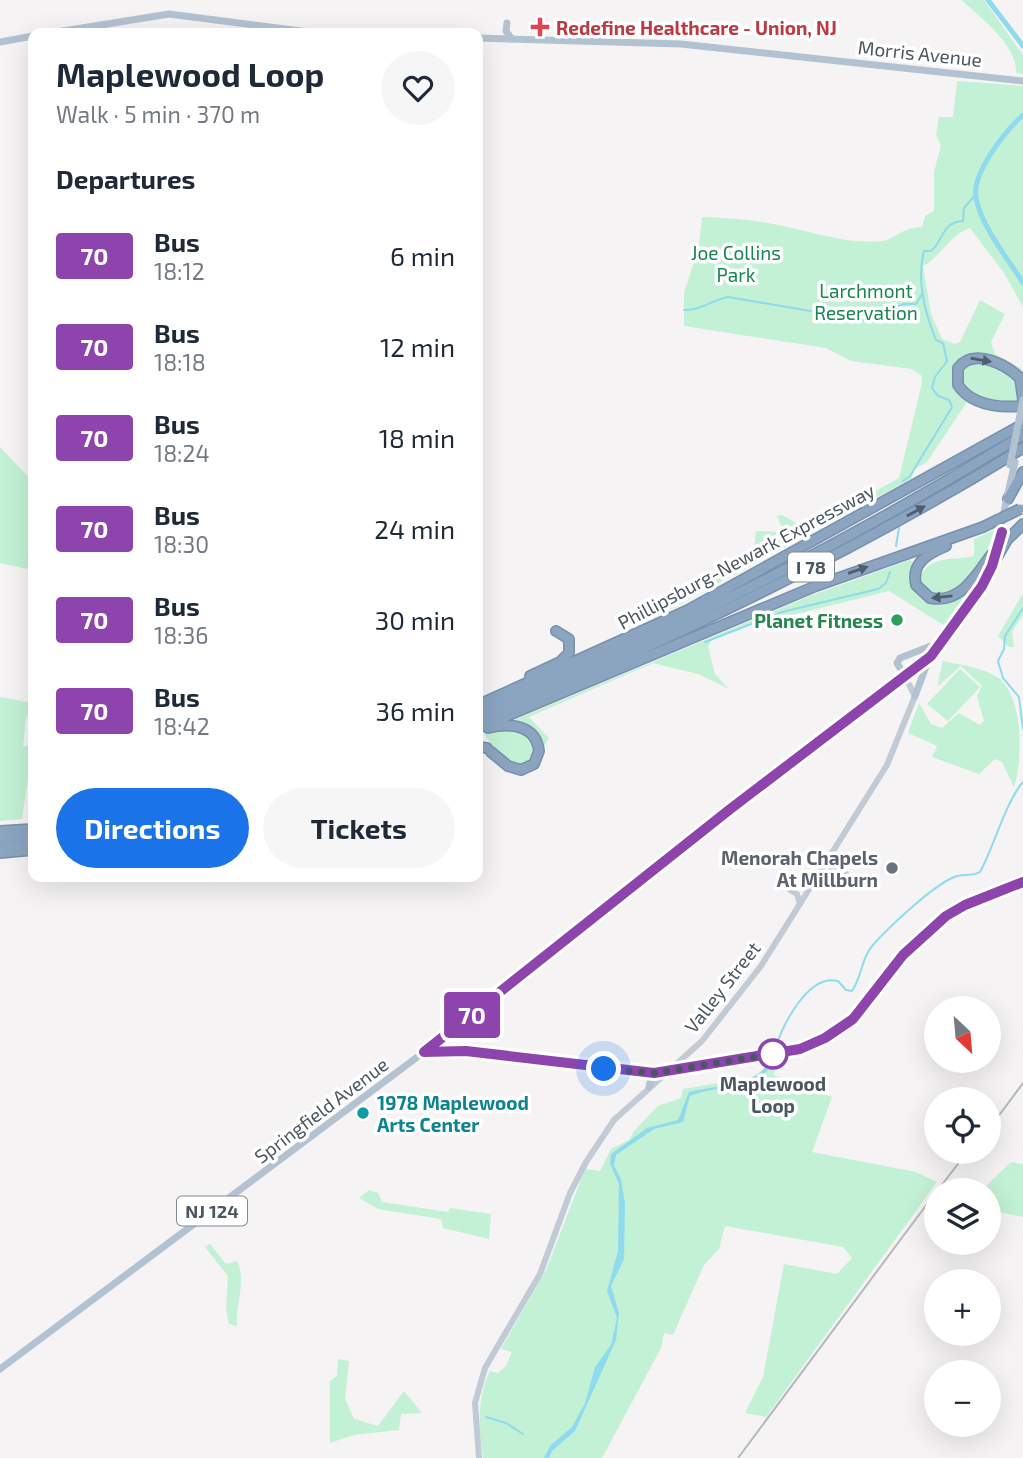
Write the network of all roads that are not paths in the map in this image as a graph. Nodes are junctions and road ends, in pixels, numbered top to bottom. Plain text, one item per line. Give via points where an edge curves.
1 (507, 23) dead end
2 (251, 25) junction
3 (82, 28) edge
4 (256, 28) edge
5 (276, 28) edge
6 (28, 37) edge
7 (483, 38) edge
8 (512, 38) junction
9 (0, 42) edge
10 (1023, 81) edge
11 (1023, 400) edge
12 (1023, 406) edge
13 (1023, 423) edge
14 (1023, 435) edge
15 (1023, 448) edge
16 (1013, 463) junction
17 (970, 466) junction
18 (1023, 472) edge
19 (1008, 499) junction
20 (1021, 508) edge
21 (1023, 524) edge
22 (982, 527) junction
23 (991, 555) junction
24 (992, 566) junction
25 (750, 577) junction
26 (794, 595) junction
27 (556, 631) dead end
28 (936, 644) junction
29 (931, 656) junction
30 (592, 672) junction
31 (904, 675) junction
32 (915, 696) junction
33 (483, 700) edge
34 (483, 701) edge
35 (483, 710) edge
36 (483, 719) edge
37 (483, 728) edge
38 (483, 729) edge
39 (485, 749) edge
40 (28, 828) edge
41 (0, 831) edge
42 (28, 835) edge
43 (0, 838) edge
44 (28, 844) edge
45 (0, 847) edge
46 (28, 850) edge
47 (0, 853) edge
48 (828, 857) junction
49 (846, 874) dead end
50 (1023, 882) edge
51 (790, 890) dead end
52 (800, 905) junction
53 (424, 1052) junction
54 (683, 1058) junction
55 (690, 1068) junction
56 (668, 1072) junction
57 (645, 1073) junction
58 (649, 1087) junction
59 (0, 1369) edge
60 (478, 1458) edge

1 - 8 main road
2 - 3 main road via 169,14
2 - 4 main road
2 - 5 main road
6 - 9 main road
7 - 8 main road, Morris Avenue
8 - 10 main road, Morris Avenue via 681,44
12 -> 11 highway via 995,406 970,397 958,385 958,368 974,358 1002,367 1020,378
11 - 16 main road, Springfield Avenue / NJ 124, bridge
13 - 16 main road, Springfield Avenue / NJ 124, bridge
13 - 25 highway, Phillipsburg-Newark Expressway / I 78
14 - 17 highway, Phillipsburg-Newark Expressway / I 78
30 -> 15 highway, Phillipsburg-Newark Expressway / I 78 via 826,559
16 - 19 main road, Springfield Avenue / NJ 124
16 - 23 main road, Springfield Avenue / NJ 124
17 - 25 highway
17 - 35 highway, Phillipsburg-Newark Expressway / I 78 via 744,591
18 - 19 highway
19 - 24 main road, Springfield Avenue / NJ 124
20 - 22 highway, I 78, bridge
21 - 24 highway
23 -> 22 highway via 971,582 949,597 930,598 916,586 914,574 922,559
26 -> 22 highway, I 78
23 - 28 main road, Springfield Avenue / NJ 124 via 973,592
24 - 29 main road, Springfield Avenue / NJ 124
25 - 34 highway, Phillipsburg-Newark Expressway / I 78 via 610,648
26 - 30 highway
26 - 37 highway, I 78
27 - 33 highway via 570,641 563,660
28 - 31 main road, Springfield Avenue / NJ 124
28 - 31 main road via 900,658
29 - 31 main road, Springfield Avenue / NJ 124
29 - 32 main road
30 - 36 highway, I 78
31 - 32 main road
31 - 53 main road, Springfield Avenue / NJ 124
32 - 48 main road, Valley Street via 890,759
38 - 39 highway via 523,727 535,737 539,751 534,764 521,770
40 - 41 highway
42 - 43 highway
44 - 45 highway
46 - 47 highway
48 - 49 main road via 831,867
48 - 52 main road, Valley Street
50 - 55 main road via 946,916 903,955 853,1019 815,1043
51 - 52 main road via 797,894
52 - 54 main road, Valley Street via 753,978
53 - 57 main road via 466,1051
53 - 59 main road, Springfield Avenue / NJ 124
54 - 55 main road
54 - 56 main road, Valley Street
55 - 56 main road
56 - 57 main road
56 - 58 main road, Valley Street
57 - 58 main road via 651,1079
58 - 60 main road, Valley Street via 612,1122 586,1162 540,1274 485,1368 475,1403

